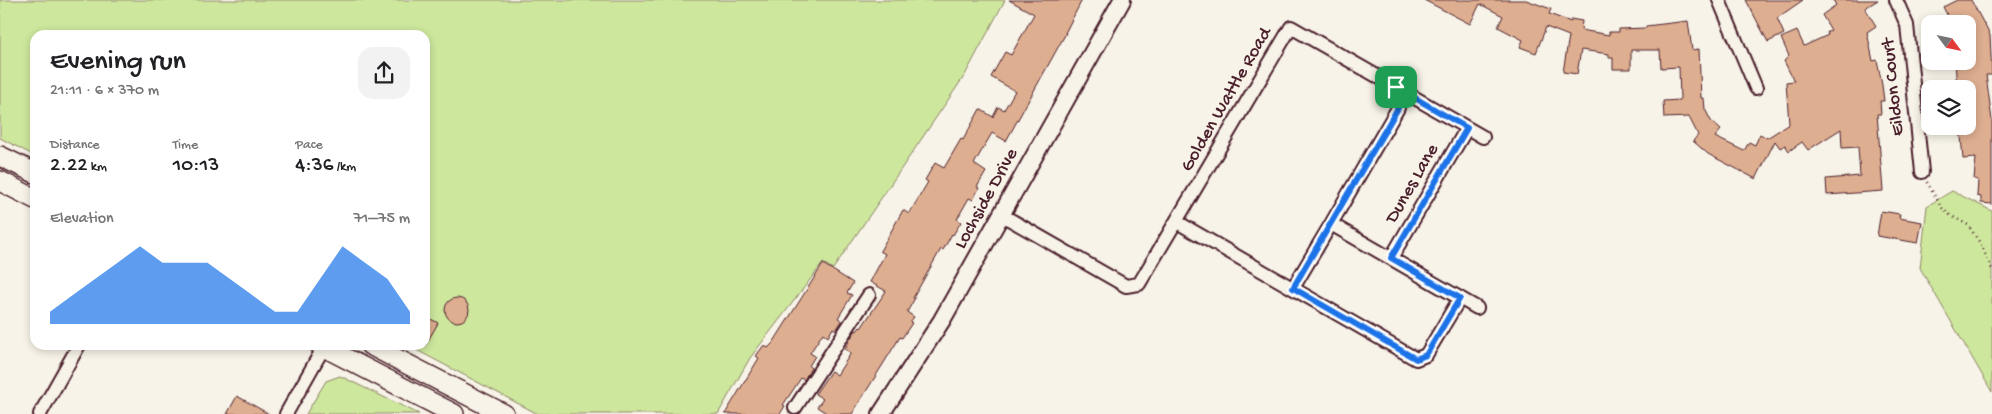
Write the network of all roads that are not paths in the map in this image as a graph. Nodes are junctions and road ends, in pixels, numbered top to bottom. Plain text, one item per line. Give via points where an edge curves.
1 (1122, 0) edge
2 (1718, 0) edge
3 (1896, 0) edge
4 (1396, 87) junction
5 (1756, 88) dead end
6 (1467, 128) junction
7 (1483, 137) dead end
8 (0, 156) edge
9 (30, 171) edge
10 (1922, 172) road end
11 (0, 181) edge
12 (30, 196) edge
13 (1002, 215) junction
14 (1177, 222) junction
15 (1331, 224) junction
16 (1391, 258) junction
17 (1293, 288) junction
18 (869, 294) dead end
19 (1460, 298) junction
20 (1477, 308) dead end
21 (75, 350) edge
22 (321, 350) edge
23 (331, 350) edge
24 (380, 350) edge
25 (797, 412) edge
26 (40, 414) edge
27 (286, 414) edge
28 (454, 414) edge
29 (504, 414) edge
30 (881, 414) edge

1 - 13 street, Lochside Drive
2 - 5 street
3 - 10 street, Eildon Court via 1907,24
4 - 6 street
4 - 14 street, Golden Wattle Road via 1291,27
4 - 15 street via 1398,108
6 - 7 street
6 - 16 street, Dunes Lane
8 - 9 main road
11 - 12 main road
13 - 14 street, Golden Wattle Road via 1126,286 1139,284
13 - 30 street, Lochside Drive via 942,320
14 - 17 street
15 - 16 street
15 - 17 street
16 - 19 street
17 - 19 street via 1416,359 1426,355
18 - 25 street
19 - 20 street
21 - 26 street
22 - 27 street
23 - 28 main road
24 - 29 main road

